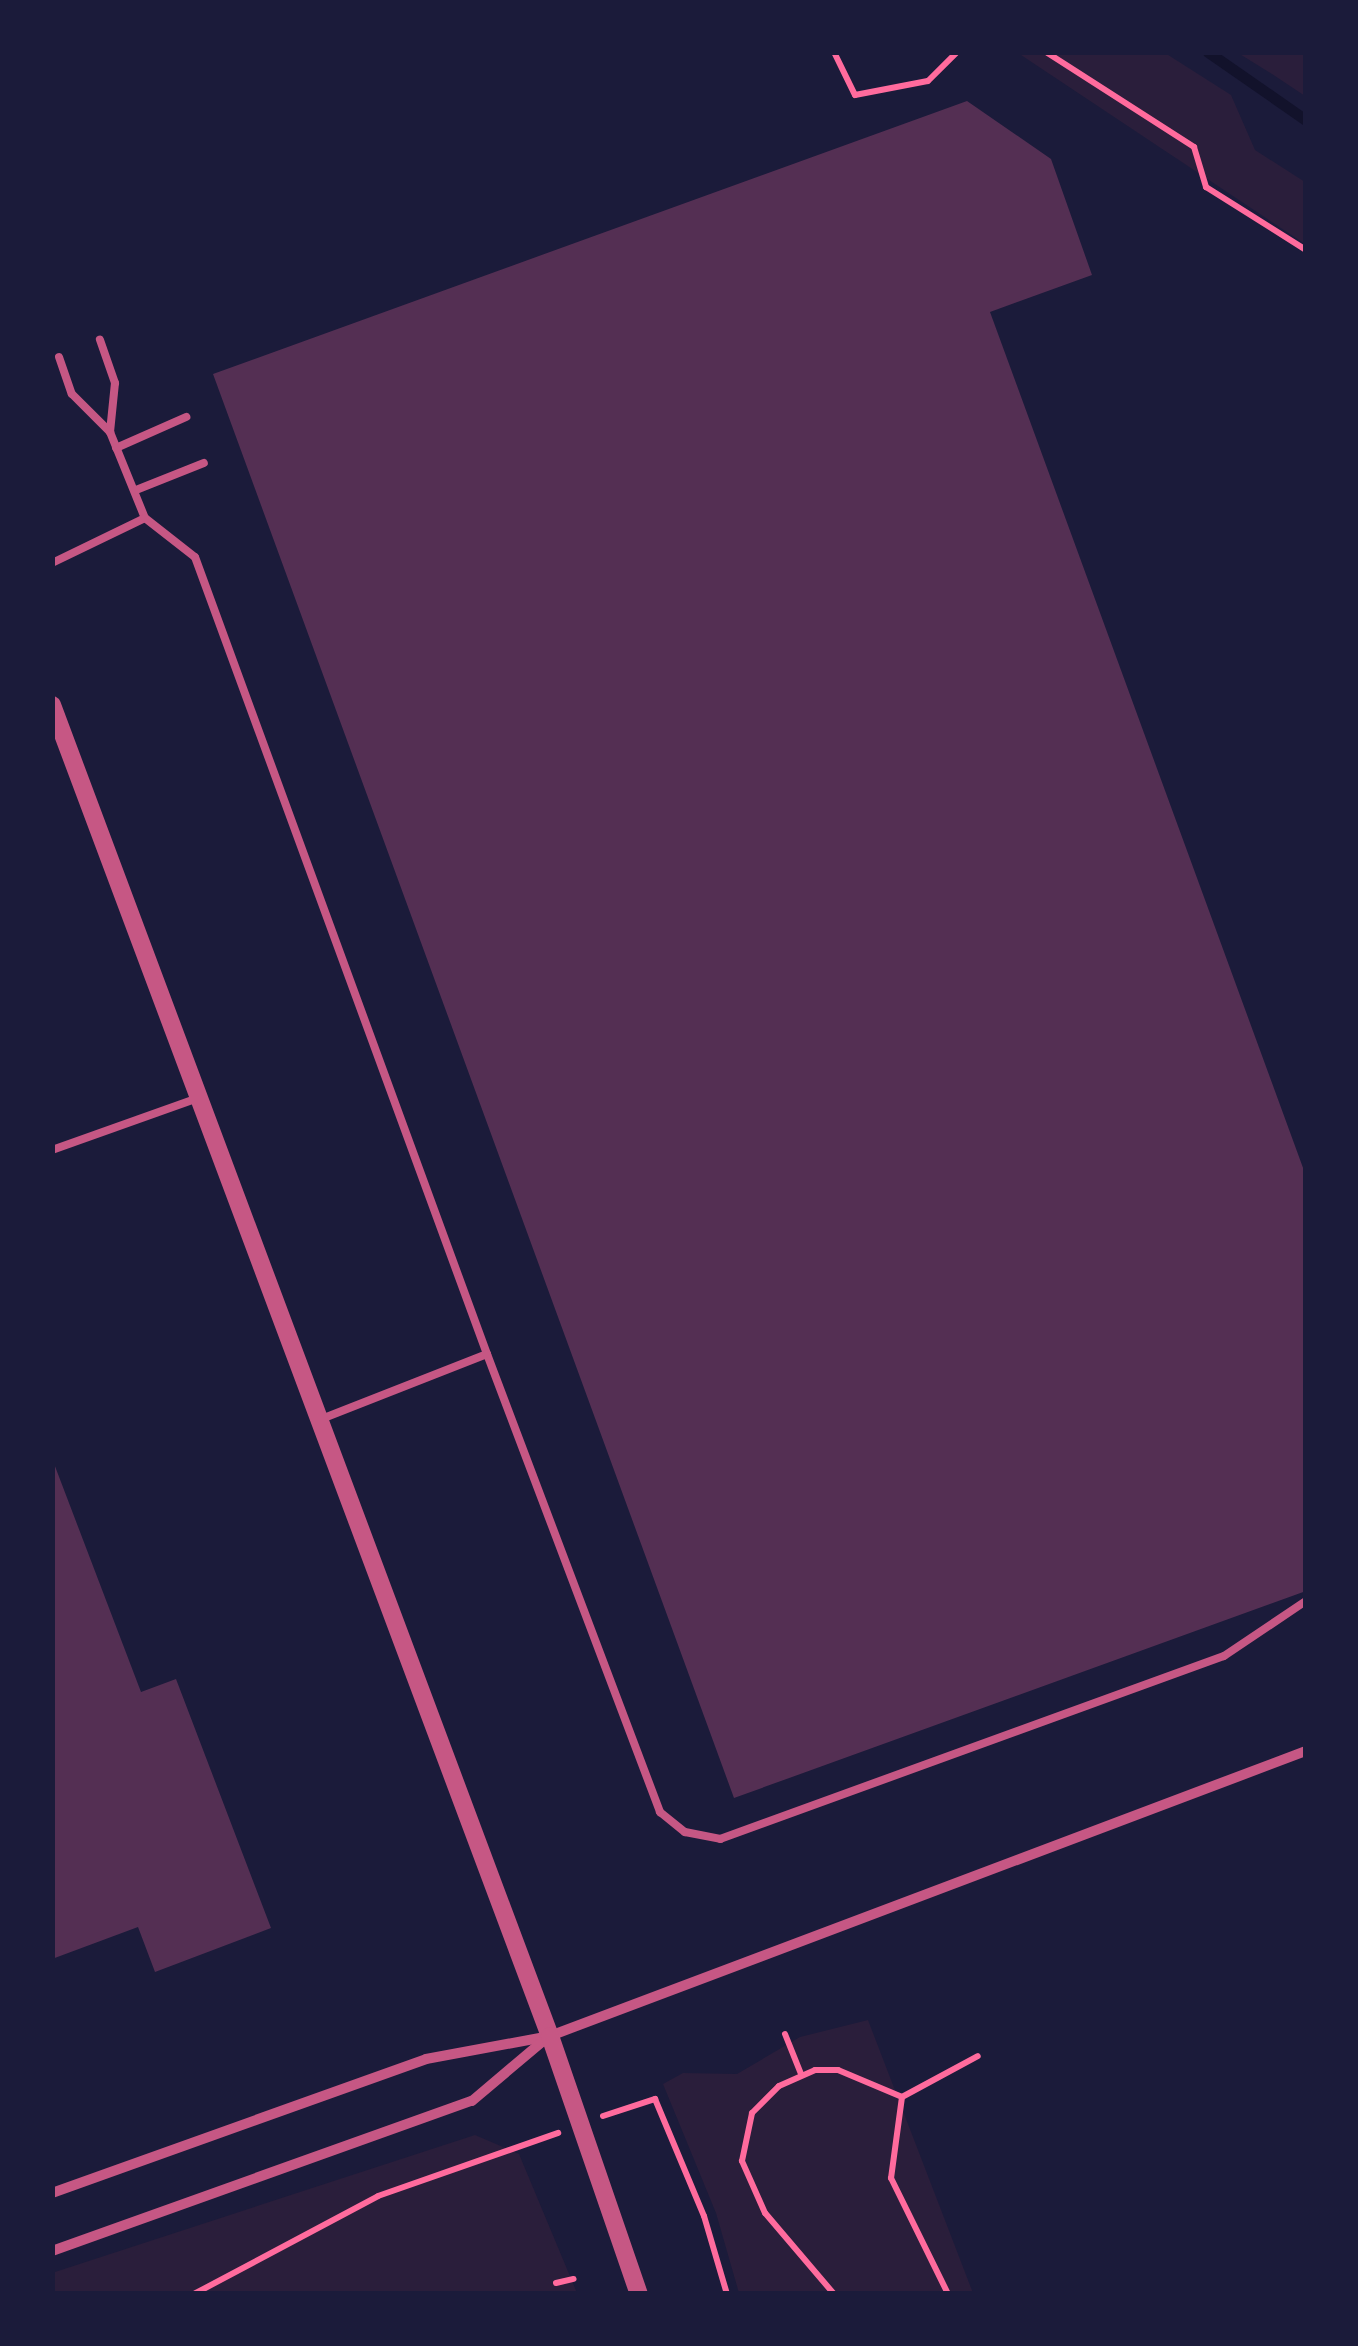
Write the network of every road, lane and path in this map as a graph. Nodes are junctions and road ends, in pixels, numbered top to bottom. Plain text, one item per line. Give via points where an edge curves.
1 (834, 52) edge
2 (957, 52) edge
3 (1046, 52) edge
4 (1306, 250) edge
5 (100, 340) dead end
6 (59, 357) dead end
7 (186, 417) dead end
8 (110, 432) junction
9 (116, 448) junction
10 (204, 463) dead end
11 (136, 490) junction
12 (145, 518) junction
13 (52, 563) edge
14 (52, 705) edge
15 (198, 1098) junction
16 (52, 1150) edge
17 (487, 1354) junction
18 (319, 1420) junction
19 (1306, 1600) edge
20 (1306, 1751) edge
21 (786, 2034) dead end
22 (550, 2036) junction
23 (978, 2056) dead end
24 (801, 2074) junction
25 (902, 2097) junction
26 (629, 2106) dead end
27 (513, 2149) dead end
28 (52, 2194) edge
29 (52, 2251) edge
30 (574, 2279) dead end
31 (556, 2284) dead end
32 (194, 2294) edge
33 (639, 2294) edge
34 (727, 2294) edge
35 (834, 2294) edge
36 (948, 2294) edge

1 - 2 path via 855,95 928,81
3 - 4 path via 1194,147 1206,186
5 - 8 lane via 115,382
6 - 8 lane via 72,394
7 - 9 lane
8 - 9 lane
9 - 11 lane
10 - 11 lane
11 - 12 lane
12 - 13 lane
12 - 17 lane via 196,557
14 - 15 street
15 - 16 lane
15 - 18 street
17 - 18 lane
17 - 19 lane via 660,1812 686,1832 720,1840 1224,1656
18 - 22 street
20 - 22 street
21 - 24 path
22 - 28 street via 426,2059
22 - 29 street via 472,2101
22 - 33 street
23 - 25 path
24 - 25 path via 838,2070
24 - 35 path via 752,2113 742,2161 766,2213
25 - 36 path via 890,2178
26 - 34 path via 655,2099 704,2216
27 - 32 path via 378,2196
30 - 31 path

